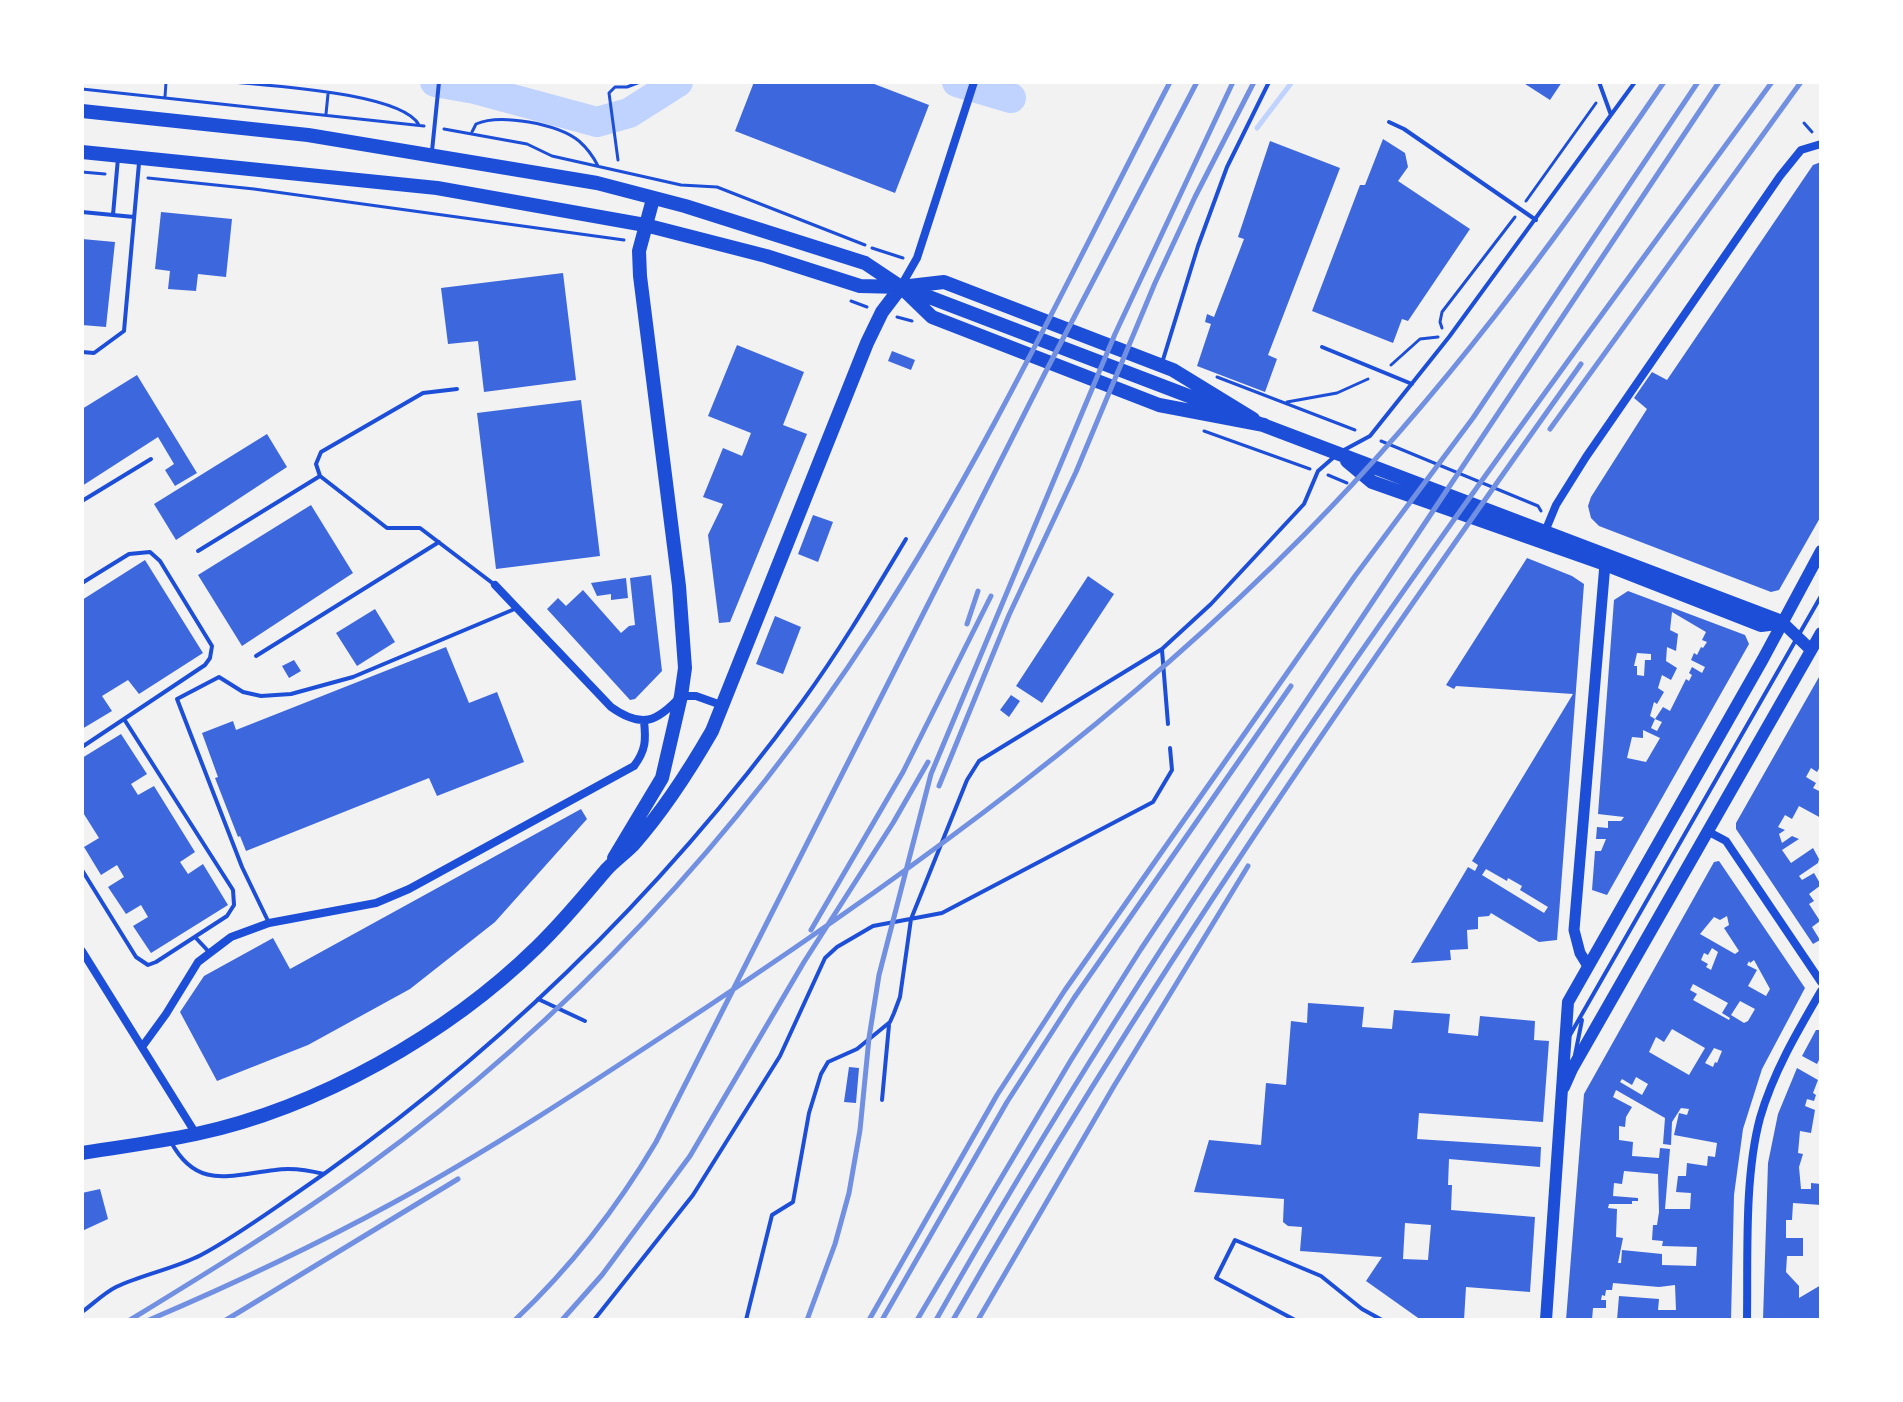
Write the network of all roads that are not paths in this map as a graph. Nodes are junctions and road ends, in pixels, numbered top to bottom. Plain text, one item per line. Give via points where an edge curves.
1 (439, 82) edge
2 (974, 82) edge
3 (1269, 82) edge
4 (1599, 82) edge
5 (1635, 82) edge
6 (82, 111) edge
7 (1611, 115) junction
8 (1389, 122) dead end
9 (1821, 144) edge
10 (82, 152) edge
11 (431, 154) junction
12 (118, 155) junction
13 (140, 157) junction
14 (653, 199) junction
15 (82, 212) edge
16 (113, 215) junction
17 (134, 217) junction
18 (1536, 220) junction
19 (645, 225) junction
20 (901, 287) junction
21 (1322, 347) dead end
22 (82, 352) edge
23 (1161, 365) junction
24 (1412, 384) junction
25 (457, 389) dead end
26 (1264, 425) junction
27 (1337, 454) junction
28 (151, 459) dead end
29 (320, 476) junction
30 (82, 501) edge
31 (1545, 532) junction
32 (906, 539) dead end
33 (439, 542) junction
34 (198, 551) dead end
35 (1821, 551) edge
36 (1605, 564) junction
37 (82, 583) edge
38 (495, 585) joint
39 (1821, 596) edge
40 (517, 608) junction
41 (1782, 622) junction
42 (1821, 633) edge
43 (1797, 637) junction
44 (1162, 649) junction
45 (1816, 653) edge
46 (256, 656) dead end
47 (681, 696) junction
48 (724, 706) junction
49 (124, 719) junction
50 (644, 721) junction
51 (1168, 724) dead end
52 (82, 747) edge
53 (1170, 748) dead end
54 (1709, 832) junction
55 (609, 867) junction
56 (82, 870) edge
57 (911, 919) junction
58 (269, 923) junction
59 (195, 937) junction
60 (82, 951) edge
61 (210, 953) junction
62 (1588, 966) junction
63 (1821, 982) edge
64 (1821, 991) edge
65 (538, 999) junction
66 (1582, 1018) junction
67 (585, 1021) dead end
68 (890, 1022) junction
69 (1565, 1043) junction
70 (142, 1047) junction
71 (1572, 1069) junction
72 (1562, 1094) junction
73 (882, 1100) dead end
74 (196, 1134) junction
75 (169, 1139) junction
76 (82, 1153) edge
77 (324, 1174) junction
78 (82, 1312) edge
79 (594, 1320) edge
80 (746, 1320) edge
81 (1295, 1320) edge
82 (1382, 1320) edge
83 (1546, 1320) edge
84 (1747, 1320) edge

1 - 11 lane
2 - 20 street via 915,263
3 - 23 lane via 1227,167
4 - 7 lane
5 - 7 lane
6 - 11 main road
7 - 18 lane
8 - 18 lane
9 - 31 street via 1801,150 1780,176 1586,457
10 - 12 main road
11 - 14 main road via 597,183
12 - 13 main road
12 - 16 lane
13 - 17 lane
13 - 19 main road via 437,188
14 - 19 main road
14 - 20 main road via 865,263
15 - 16 lane
16 - 17 lane
17 - 22 lane via 124,331 94,353
18 - 24 lane
19 - 20 main road via 860,286
19 - 47 main road via 640,276 682,615
20 - 23 main road via 944,282
20 - 26 main road
20 - 48 main road via 867,343
21 - 24 lane
23 - 26 main road
24 - 27 lane via 1370,436
25 - 29 lane via 423,393 321,452 316,464
26 - 27 main road
27 - 31 main road via 1388,463
27 - 31 main road via 1372,482
27 - 44 lane via 1318,471 1304,504
28 - 30 lane
29 - 33 lane via 387,528 420,528
29 - 34 lane
31 - 36 main road
31 - 41 main road via 1770,607
32 - 65 lane via 858,620 760,757 630,911
33 - 38 lane
33 - 46 lane
35 - 41 main road
36 - 41 main road via 1761,625
36 - 62 street via 1574,930
37 - 49 lane via 129,554 150,552 212,646 205,665
38 - 40 street
39 - 43 lane
40 - 50 street via 611,707 626,718
40 - 58 lane via 353,677 291,694 243,692 219,677 177,699
41 - 43 main road
41 - 62 main road
42 - 45 main road
43 - 45 main road
43 - 66 lane
44 - 51 lane
44 - 57 lane via 979,761
45 - 54 main road
47 - 48 street
47 - 50 street via 660,716
47 - 55 main road via 662,778
48 - 55 main road via 685,778
49 - 52 lane
49 - 59 lane via 233,890 232,911
50 - 58 street via 644,754 634,766 409,889 364,906
53 - 57 lane via 1172,770 1153,802 942,913
54 - 63 street via 1726,841
54 - 71 main road
55 - 74 main road via 528,955 427,1034 307,1097
56 - 59 lane via 141,963 156,962
57 - 68 lane via 900,997
57 - 79 lane via 873,926 825,958 780,1056 693,1195
58 - 61 street via 231,937
59 - 61 lane
60 - 70 street
61 - 70 street via 198,962
62 - 69 main road via 1568,1002
64 - 84 street via 1776,1075 1760,1119 1752,1166
65 - 67 lane
65 - 77 lane via 429,1095
66 - 69 lane
66 - 71 lane
68 - 73 lane
68 - 80 lane via 857,1049 828,1062 821,1074 793,1202 772,1215
69 - 72 main road
70 - 74 street
71 - 72 main road
72 - 83 main road
74 - 75 main road
75 - 76 main road
75 - 77 lane via 181,1160 200,1174 302,1169
77 - 78 lane via 199,1256 116,1287
81 - 82 lane via 1216,1278 1235,1240 1321,1276

